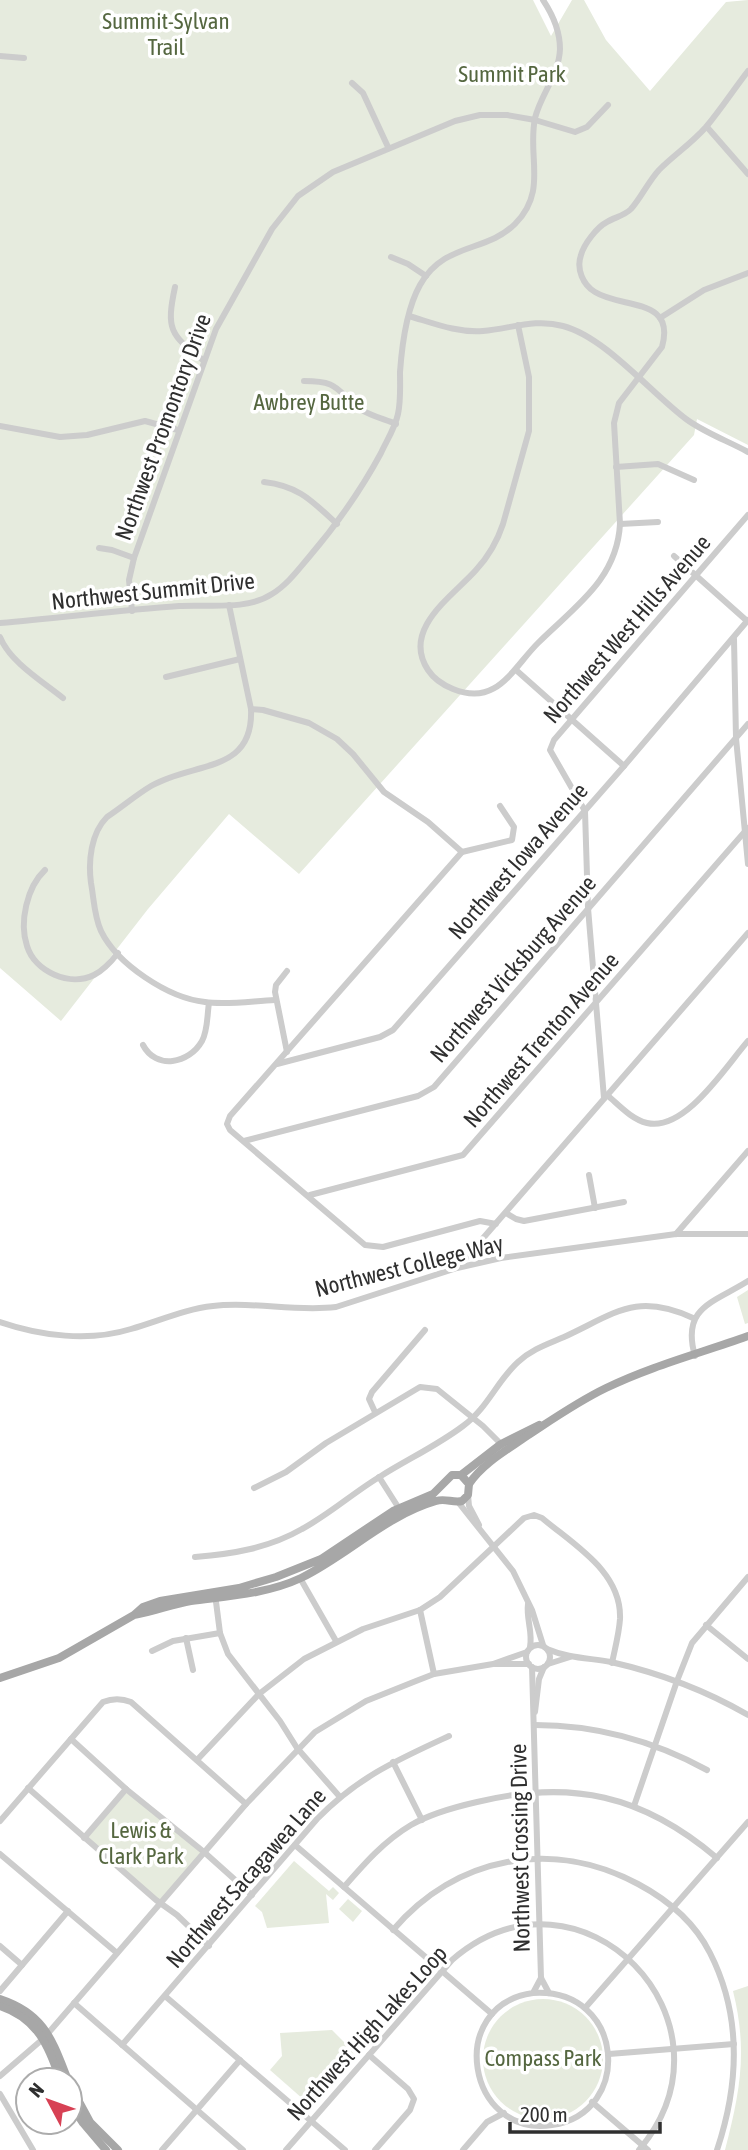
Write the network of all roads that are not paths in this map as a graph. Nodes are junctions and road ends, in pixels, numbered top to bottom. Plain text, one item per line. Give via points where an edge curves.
1 (543, 0) edge
2 (0, 56) edge
3 (24, 58) dead end
4 (748, 71) edge
5 (352, 83) dead end
6 (608, 105) dead end
7 (535, 120) junction
8 (706, 127) junction
9 (388, 147) junction
10 (748, 174) edge
11 (391, 257) dead end
12 (748, 272) edge
13 (426, 276) junction
14 (175, 288) dead end
15 (409, 316) junction
16 (660, 318) junction
17 (518, 325) junction
18 (203, 360) junction
19 (638, 378) junction
20 (304, 381) dead end
21 (396, 424) junction
22 (0, 426) edge
23 (178, 430) junction
24 (748, 452) edge
25 (616, 467) junction
26 (694, 480) dead end
27 (264, 482) dead end
28 (748, 515) edge
29 (658, 522) dead end
30 (337, 524) junction
31 (620, 524) junction
32 (99, 548) dead end
33 (674, 556) dead end
34 (134, 558) junction
35 (696, 575) junction
36 (229, 605) junction
37 (132, 611) junction
38 (748, 621) edge
39 (0, 623) edge
40 (0, 637) edge
41 (734, 638) junction
42 (240, 659) junction
43 (516, 670) junction
44 (166, 677) dead end
45 (63, 698) dead end
46 (251, 709) junction
47 (572, 720) junction
48 (748, 724) edge
49 (736, 738) junction
50 (624, 766) junction
51 (500, 806) dead end
52 (585, 811) junction
53 (747, 830) edge
54 (462, 852) junction
55 (748, 864) edge
56 (45, 870) dead end
57 (588, 908) junction
58 (748, 933) edge
59 (118, 953) junction
60 (287, 971) dead end
61 (275, 1000) junction
62 (209, 1003) junction
63 (596, 1003) junction
64 (748, 1041) edge
65 (143, 1045) dead end
66 (287, 1052) junction
67 (276, 1064) junction
68 (606, 1097) junction
69 (244, 1141) junction
70 (748, 1151) edge
71 (589, 1175) dead end
72 (310, 1195) junction
73 (624, 1202) dead end
74 (595, 1208) junction
75 (506, 1213) junction
76 (496, 1224) junction
77 (676, 1234) junction
78 (748, 1234) edge
79 (457, 1268) junction
80 (748, 1281) edge
81 (693, 1318) junction
82 (0, 1322) edge
83 (425, 1330) dead end
84 (748, 1336) edge
85 (695, 1356) junction
86 (375, 1412) junction
87 (474, 1418) junction
88 (503, 1447) junction
89 (461, 1475) junction
90 (379, 1477) junction
91 (469, 1485) junction
92 (441, 1487) junction
93 (254, 1488) dead end
94 (468, 1495) junction
95 (447, 1499) junction
96 (458, 1502) junction
97 (401, 1511) junction
98 (483, 1533) junction
99 (495, 1546) junction
100 (195, 1557) dead end
101 (748, 1577) edge
102 (300, 1578) junction
103 (215, 1596) junction
104 (528, 1604) junction
105 (420, 1611) junction
106 (706, 1625) junction
107 (220, 1633) junction
108 (186, 1638) junction
109 (336, 1641) junction
110 (545, 1647) junction
111 (528, 1650) junction
112 (152, 1651) dead end
113 (570, 1657) junction
114 (748, 1658) edge
115 (612, 1663) junction
116 (493, 1664) junction
117 (530, 1665) junction
118 (546, 1665) junction
119 (193, 1670) dead end
120 (434, 1674) junction
121 (0, 1678) edge
122 (677, 1681) junction
123 (259, 1694) junction
124 (748, 1715) edge
125 (535, 1722) junction
126 (449, 1736) dead end
127 (71, 1739) junction
128 (655, 1746) junction
129 (297, 1748) junction
130 (197, 1760) junction
131 (393, 1762) junction
132 (708, 1770) dead end
133 (28, 1788) junction
134 (125, 1789) junction
135 (536, 1792) junction
136 (340, 1797) junction
137 (246, 1804) junction
138 (635, 1805) junction
139 (422, 1820) junction
140 (0, 1821) edge
141 (748, 1822) edge
142 (84, 1838) junction
143 (295, 1845) junction
144 (204, 1852) junction
145 (0, 1854) edge
146 (717, 1858) junction
147 (538, 1859) junction
148 (344, 1887) junction
149 (251, 1895) junction
150 (160, 1903) junction
151 (673, 1908) junction
152 (68, 1911) junction
153 (539, 1925) junction
154 (393, 1930) junction
155 (0, 1946) edge
156 (209, 1946) junction
157 (117, 1953) junction
158 (630, 1958) junction
159 (22, 1965) junction
160 (442, 1971) junction
161 (541, 1978) junction
162 (0, 1991) edge
163 (533, 1993) junction
164 (549, 1993) junction
165 (165, 1996) junction
166 (0, 1999) edge
167 (74, 2003) junction
168 (0, 2006) edge
169 (585, 2008) junction
170 (492, 2014) junction
171 (46, 2035) junction
172 (734, 2044) junction
173 (122, 2045) junction
174 (676, 2050) junction
175 (609, 2054) junction
176 (369, 2055) junction
177 (240, 2060) junction
178 (56, 2066) edge
179 (61, 2066) edge
180 (0, 2076) edge
181 (0, 2094) edge
182 (592, 2102) junction
183 (494, 2104) junction
184 (197, 2110) junction
185 (84, 2111) edge
186 (504, 2113) junction
187 (311, 2121) junction
188 (488, 2122) junction
189 (84, 2124) edge
190 (643, 2149) edge
191 (33, 2150) edge
192 (106, 2150) edge
193 (118, 2150) edge
194 (162, 2150) edge
195 (243, 2150) edge
196 (286, 2150) edge
197 (345, 2150) edge
198 (375, 2150) edge
199 (463, 2150) edge
200 (717, 2150) edge

1 - 7 street, Northwest Summit Drive via 554,17 560,50
2 - 3 street
4 - 8 street
5 - 9 street via 363,93
6 - 7 street, Northwest Promontory Drive via 587,127 575,132
7 - 9 street, Northwest Promontory Drive via 480,115
7 - 13 street, Northwest Summit Drive via 535,184 523,215 503,233 452,254
8 - 10 street
8 - 16 street via 657,171 629,211 604,223 581,255 581,276 587,286 607,297 643,305
9 - 18 street, Northwest Promontory Drive via 333,172 298,196 265,241
11 - 13 street
12 - 16 street via 704,290
13 - 15 street, Northwest Summit Drive
14 - 18 street via 169,312 173,333
15 - 17 street via 463,330
15 - 21 street, Northwest Summit Drive via 402,344
16 - 19 street via 665,337 662,347
17 - 19 street via 549,323 574,330
17 - 43 street via 529,377 529,431 499,539 428,620 420,643 428,671 461,692 477,694 496,688
18 - 23 street, Northwest Promontory Drive
19 - 24 street via 689,421
19 - 25 street via 615,412
20 - 21 street via 334,384 359,407
21 - 30 street, Northwest Summit Drive
22 - 23 street via 60,438 145,421
23 - 34 street, Northwest Promontory Drive
25 - 26 street via 657,464
25 - 31 street
27 - 30 street via 302,493
28 - 35 street, Northwest West Hills Avenue
29 - 31 street
30 - 36 street, Northwest Summit Drive via 273,594
31 - 43 street via 615,554 604,576
32 - 34 street
33 - 35 street
34 - 37 street, Northwest Promontory Drive via 129,580
35 - 38 street
35 - 47 street, Northwest West Hills Avenue
36 - 37 street, Northwest Summit Drive
36 - 42 street
37 - 39 street, Northwest Summit Drive
38 - 41 street, Northwest Iowa Avenue
40 - 45 street via 17,660
41 - 49 street
41 - 50 street, Northwest Iowa Avenue
42 - 44 street
42 - 46 street
43 - 47 street
46 - 54 street via 309,723 337,739 384,792
46 - 59 street via 250,734 231,758 152,786 107,817 96,831 90,866 95,912 106,939
47 - 50 street
47 - 52 street, Northwest West Hills Avenue via 550,750
48 - 49 street, Northwest Vicksburg Avenue
49 - 53 street
49 - 57 street, Northwest Vicksburg Avenue
50 - 52 street, Northwest Iowa Avenue
51 - 54 street via 514,827 512,840
52 - 57 street, Northwest West Hills Avenue
52 - 67 street, Northwest Iowa Avenue via 393,1030
53 - 55 street
53 - 63 street, Northwest Trenton Avenue
54 - 66 street
56 - 59 street via 35,880 25,916 26,946 34,960 62,978 80,980 106,967
57 - 63 street, Northwest West Hills Avenue
57 - 69 street, Northwest Vicksburg Avenue via 434,1087 418,1096
58 - 68 street
59 - 62 street via 164,989
60 - 61 street via 276,985
61 - 62 street
61 - 66 street
62 - 65 street via 204,1036 191,1054 177,1061 162,1061 150,1056
63 - 68 street, Northwest West Hills Avenue
63 - 72 street, Northwest Trenton Avenue via 463,1155
64 - 68 street via 692,1106 671,1121 659,1124 637,1119
66 - 67 street
67 - 69 street via 230,1116 227,1124
68 - 75 street
69 - 72 street
70 - 77 street
71 - 74 street
72 - 76 street via 365,1245 377,1248 480,1221
73 - 74 street
74 - 75 street via 524,1221
75 - 76 street
76 - 79 street
77 - 78 street, Northwest College Way
77 - 79 street, Northwest College Way
79 - 82 street, Northwest College Way via 336,1307 213,1306 105,1335 51,1335
80 - 81 street
81 - 85 street via 690,1329
81 - 87 street via 666,1306 621,1309 544,1345 515,1364
83 - 86 street via 372,1392 369,1399
84 - 85 main road
85 - 88 main road via 606,1388
86 - 87 street via 414,1389 431,1386
86 - 93 street
87 - 88 street
87 - 90 street
88 - 89 main road
88 - 91 main road
89 - 91 main road
89 - 92 main road via 448,1477
90 - 97 street
90 - 100 street via 318,1520 278,1541 230,1554
91 - 94 main road
92 - 95 main road
92 - 97 main road
94 - 96 main road
94 - 98 street
95 - 96 main road
95 - 97 main road
96 - 98 street
97 - 102 main road
97 - 103 main road via 321,1559
98 - 99 street
99 - 104 street via 519,1581
99 - 105 street
99 - 115 street via 524,1518 534,1515 603,1570 615,1588 620,1609
101 - 106 street
102 - 103 main road via 270,1589
102 - 109 street
103 - 107 street
103 - 121 main road via 134,1615 59,1658
104 - 110 street
104 - 111 street via 532,1636
105 - 109 street
105 - 120 street
106 - 114 street
106 - 122 street via 692,1643
107 - 108 street
107 - 123 street via 228,1654
108 - 112 street
108 - 119 street
109 - 123 street
110 - 111 street via 536,1645
110 - 113 street
110 - 118 street via 550,1656
111 - 116 street
111 - 117 street
113 - 115 street
113 - 118 street
115 - 122 street
116 - 117 street
116 - 120 street
117 - 118 street
117 - 125 street, Northwest Crossing Drive
118 - 125 street, Northwest Crossing Drive via 539,1679
120 - 129 street via 366,1701
122 - 124 street
122 - 128 street
123 - 129 street
123 - 130 street
125 - 128 street via 629,1737
125 - 135 street, Northwest Crossing Drive
126 - 131 street, Northwest Sacagawea Lane
127 - 130 street via 103,1702 121,1699 131,1702
127 - 133 street
127 - 134 street
128 - 132 street
128 - 138 street
129 - 136 street
129 - 137 street
130 - 137 street
131 - 136 street, Northwest Sacagawea Lane
131 - 139 street
133 - 140 street
133 - 142 street
134 - 142 street
134 - 144 street
135 - 138 street via 593,1794
135 - 139 street via 503,1795
135 - 147 street, Northwest Crossing Drive
136 - 143 street, Northwest Sacagawea Lane
137 - 144 street
138 - 146 street via 674,1826
139 - 148 street via 376,1852
141 - 146 street
142 - 150 street
143 - 148 street
143 - 149 street, Northwest Sacagawea Lane
144 - 149 street
144 - 150 street
145 - 152 street
146 - 151 street
147 - 151 street via 585,1863 615,1873
147 - 153 street, Northwest Crossing Drive
147 - 154 street via 504,1862 453,1880 411,1909
148 - 154 street
149 - 156 street, Northwest Sacagawea Lane
150 - 156 street
150 - 157 street
151 - 158 street
151 - 172 street via 692,1926 710,1954 727,2000
152 - 157 street
152 - 159 street
153 - 158 street, Northwest High Lakes Loop via 584,1932
153 - 160 street, Northwest High Lakes Loop via 486,1937
153 - 161 street, Northwest Crossing Drive
154 - 160 street
155 - 159 street
156 - 165 street, Northwest Sacagawea Lane
157 - 167 street
158 - 169 street
158 - 174 street, Northwest High Lakes Loop via 660,1996
159 - 162 street
160 - 170 street
160 - 176 street, Northwest High Lakes Loop
161 - 163 street, Northwest Crossing Drive
161 - 164 street, Northwest Crossing Drive
163 - 164 street
163 - 170 street via 512,1999
164 - 169 street
165 - 173 street, Northwest Sacagawea Lane
165 - 177 street
166 - 171 main road via 23,2009
167 - 171 street
167 - 173 street
168 - 171 main road via 23,2016
169 - 175 street via 603,2032
170 - 183 street via 480,2034 476,2064
171 - 178 main road
171 - 179 main road
171 - 180 street
172 - 174 street
172 - 200 street via 732,2080
173 - 184 street
174 - 175 street
174 - 190 street, Northwest High Lakes Loop via 668,2102
175 - 182 street via 606,2077
176 - 187 street, Northwest High Lakes Loop
176 - 198 street via 414,2099 410,2110
177 - 184 street
177 - 187 street
181 - 191 street
182 - 186 street via 568,2121 551,2125 528,2124
182 - 190 street
183 - 186 street
183 - 188 street
184 - 194 street
184 - 195 street
185 - 193 main road
186 - 188 street
187 - 196 street, Northwest High Lakes Loop
187 - 197 street
188 - 199 street
189 - 192 main road

